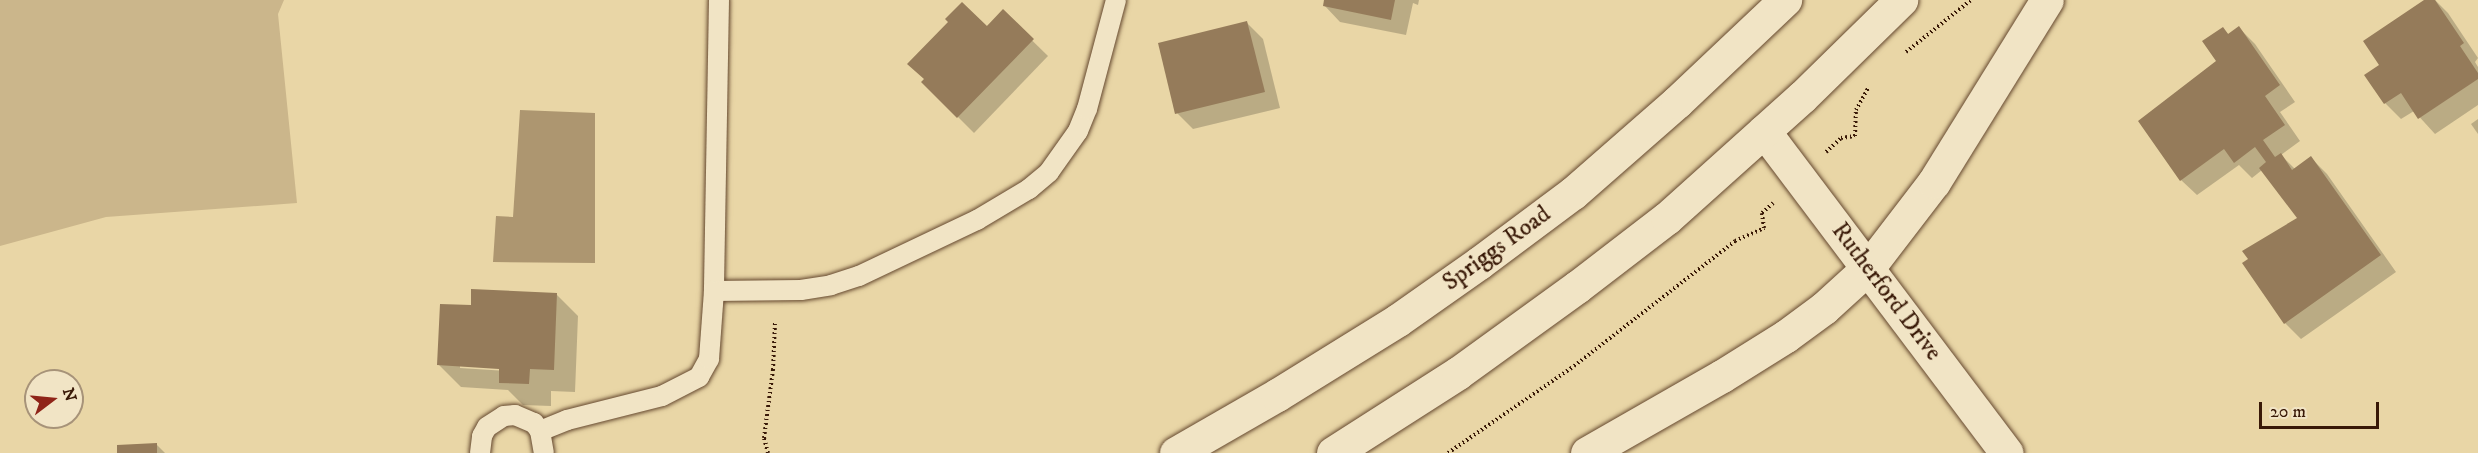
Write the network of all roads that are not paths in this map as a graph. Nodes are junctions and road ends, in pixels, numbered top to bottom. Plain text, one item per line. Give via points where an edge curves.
1 (719, 0) edge
2 (1116, 0) edge
3 (1785, 0) edge
4 (1901, 0) edge
5 (2047, 0) edge
6 (1764, 131) junction
7 (1868, 268) junction
8 (714, 291) junction
9 (540, 431) junction
10 (480, 453) edge
11 (544, 453) edge
12 (1176, 453) edge
13 (1333, 453) edge
14 (1587, 453) edge
15 (2007, 453) edge

1 - 8 lane
2 - 8 lane via 1078,131 1049,172 1029,189 977,220 859,276 801,290
3 - 12 main road, Spriggs Road via 1581,186 1488,256 1398,320
4 - 6 main road
5 - 7 main road via 1935,182
6 - 7 main road, Rutherford Drive
6 - 13 main road via 1667,218 1578,287 1458,373
7 - 14 main road via 1786,336
7 - 15 main road, Rutherford Drive
8 - 9 lane via 709,359 699,377 662,396 567,420
9 - 10 lane via 524,418 504,416 482,435
9 - 11 lane

